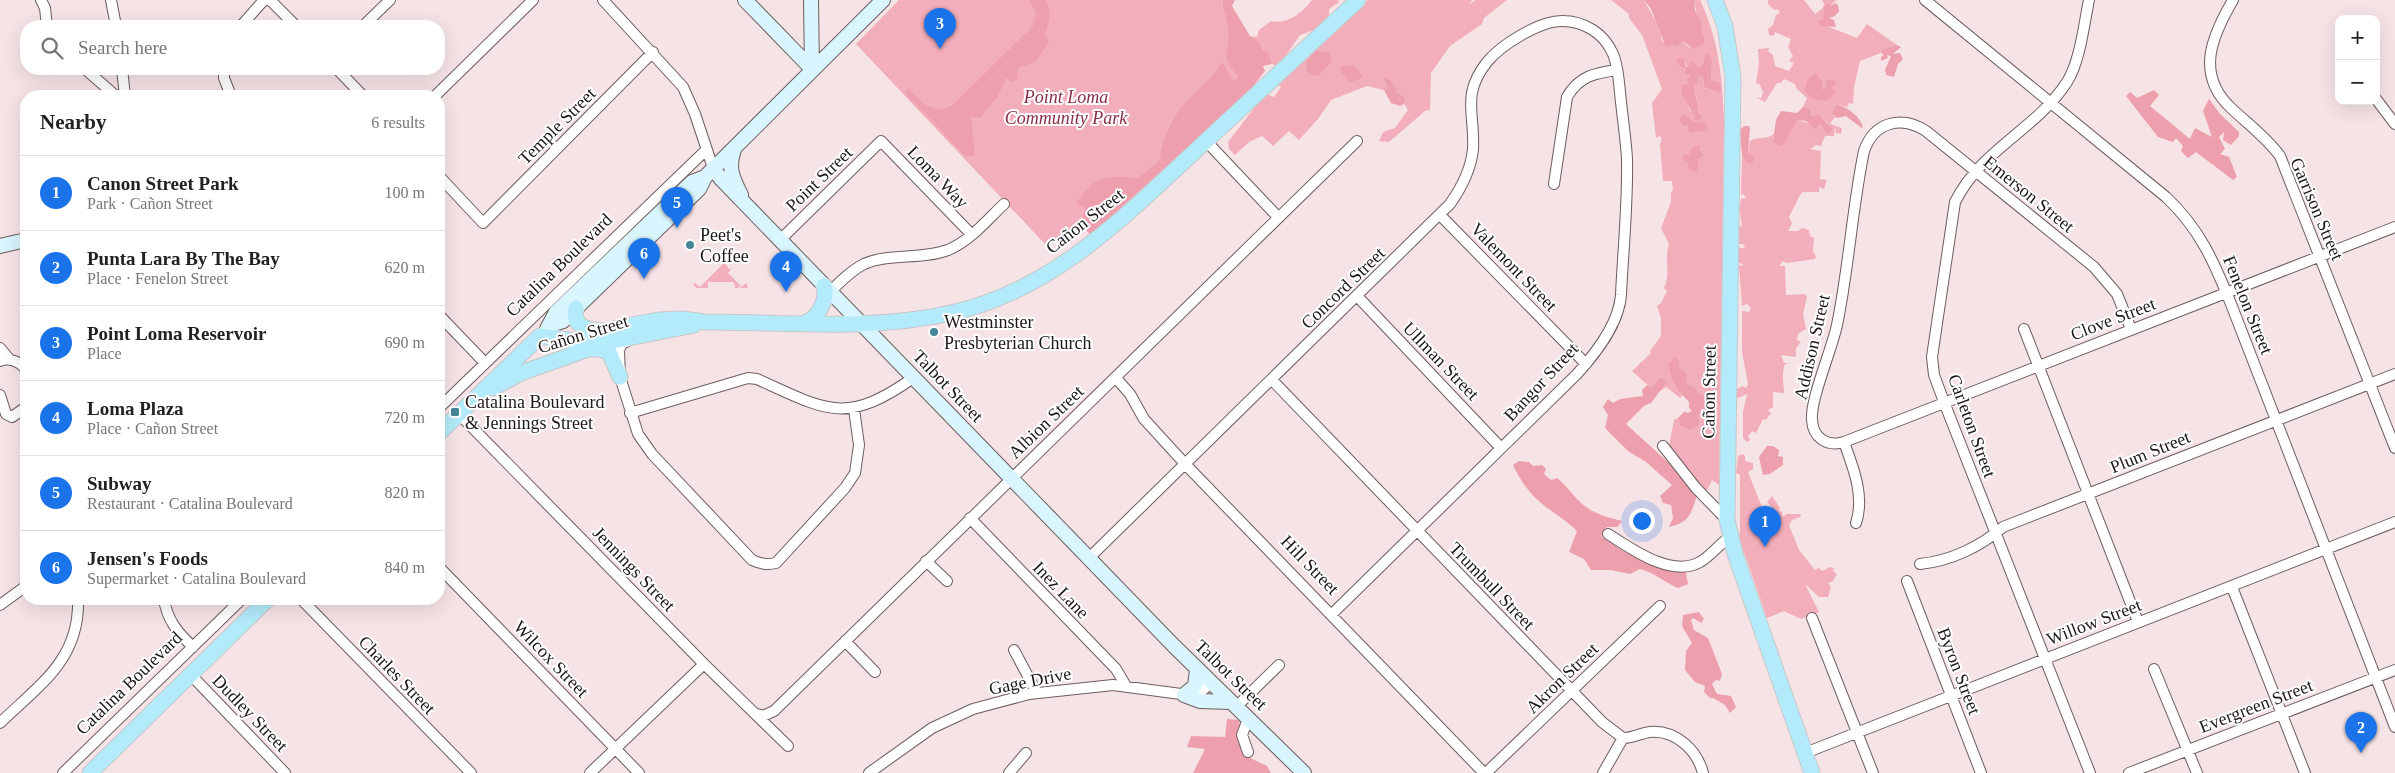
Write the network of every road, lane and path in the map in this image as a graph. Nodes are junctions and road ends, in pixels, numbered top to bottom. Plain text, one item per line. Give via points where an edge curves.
1 (41, 0) edge
2 (111, 0) edge
3 (264, 0) edge
4 (270, 0) edge
5 (390, 0) edge
6 (533, 0) edge
7 (603, 0) edge
8 (745, 0) edge
9 (811, 0) edge
10 (882, 0) edge
11 (1358, 0) edge
12 (1715, 0) edge
13 (1925, 0) edge
14 (2089, 0) edge
15 (2233, 0) edge
16 (46, 20) edge
17 (115, 20) edge
18 (246, 20) edge
19 (290, 20) edge
20 (369, 20) edge
21 (1558, 21) joint
22 (653, 52) junction
23 (812, 69) junction
24 (1617, 70) junction
25 (92, 75) edge
26 (123, 75) edge
27 (224, 75) edge
28 (343, 75) edge
29 (109, 90) edge
30 (124, 90) edge
31 (229, 90) edge
32 (356, 90) edge
33 (441, 90) edge
34 (2050, 102) junction
35 (2380, 104) edge
36 (2395, 124) edge
37 (1880, 128) joint
38 (881, 141) joint
39 (1206, 141) junction
40 (1357, 141) dead end
41 (735, 146) junction
42 (706, 150) junction
43 (1976, 171) junction
44 (709, 173) junction
45 (445, 182) edge
46 (1554, 184) dead end
47 (1004, 204) dead end
48 (748, 207) junction
49 (1440, 215) junction
50 (1278, 217) junction
51 (2395, 227) edge
52 (972, 235) junction
53 (780, 240) junction
54 (20, 241) edge
55 (0, 246) edge
56 (2320, 255) junction
57 (826, 291) junction
58 (2226, 292) junction
59 (1357, 296) junction
60 (576, 308) junction
61 (445, 321) edge
62 (706, 322) junction
63 (804, 323) junction
64 (862, 324) junction
65 (2024, 329) dead end
66 (2131, 329) junction
67 (545, 331) junction
68 (604, 332) junction
69 (638, 336) junction
70 (0, 348) edge
71 (583, 350) junction
72 (5, 360) edge
73 (485, 362) junction
74 (20, 364) edge
75 (1586, 364) junction
76 (2038, 366) junction
77 (2395, 374) edge
78 (620, 377) junction
79 (913, 378) junction
80 (1116, 378) junction
81 (1272, 380) junction
82 (2370, 384) junction
83 (476, 397) junction
84 (0, 400) edge
85 (445, 402) edge
86 (1944, 402) junction
87 (854, 409) junction
88 (20, 411) edge
89 (630, 413) junction
90 (459, 414) junction
91 (12, 417) junction
92 (2276, 420) junction
93 (0, 423) edge
94 (445, 427) edge
95 (1844, 442) junction
96 (1663, 446) dead end
97 (1502, 448) junction
98 (2395, 448) edge
99 (1186, 465) junction
100 (1010, 478) junction
101 (2088, 494) junction
102 (970, 518) junction
103 (1727, 520) junction
104 (2395, 522) edge
105 (1856, 523) dead end
106 (1416, 531) junction
107 (1996, 533) junction
108 (1608, 534) dead end
109 (1730, 537) junction
110 (2325, 549) junction
111 (1089, 558) junction
112 (926, 561) junction
113 (1920, 564) dead end
114 (445, 573) edge
115 (947, 581) dead end
116 (1907, 582) dead end
117 (2232, 587) junction
118 (20, 590) edge
119 (0, 605) edge
120 (77, 605) edge
121 (165, 605) edge
122 (236, 605) edge
123 (262, 605) edge
124 (307, 605) edge
125 (1660, 606) dead end
126 (1332, 614) junction
127 (1812, 618) dead end
128 (2138, 622) junction
129 (845, 641) junction
130 (193, 647) junction
131 (1014, 650) dead end
132 (2044, 659) junction
133 (704, 664) junction
134 (1279, 665) dead end
135 (2154, 669) dead end
136 (1197, 670) junction
137 (2395, 670) edge
138 (875, 672) dead end
139 (191, 675) junction
140 (2375, 678) junction
141 (1211, 683) junction
142 (1126, 686) junction
143 (1571, 690) junction
144 (1037, 693) junction
145 (1184, 695) junction
146 (1951, 695) junction
147 (1233, 704) junction
148 (754, 713) junction
149 (2282, 714) junction
150 (1248, 719) junction
151 (0, 723) edge
152 (2395, 727) edge
153 (1857, 731) junction
154 (1622, 738) junction
155 (788, 746) dead end
156 (615, 749) junction
157 (2188, 750) junction
158 (1248, 752) dead end
159 (1805, 752) junction
160 (1026, 753) dead end
161 (96, 771) edge
162 (63, 773) edge
163 (285, 773) edge
164 (470, 773) edge
165 (590, 773) edge
166 (639, 773) edge
167 (869, 773) edge
168 (1009, 773) edge
169 (1304, 773) edge
170 (1485, 773) edge
171 (1603, 773) edge
172 (1703, 773) edge
173 (1812, 773) edge
174 (1873, 773) edge
175 (1982, 773) edge
176 (2090, 773) edge
177 (2130, 773) edge
178 (2197, 773) edge
179 (2305, 773) edge

1 - 16 street
2 - 17 street
3 - 18 street
4 - 19 street
5 - 20 street
6 - 33 street
7 - 22 street, Talbot Street
8 - 23 main road
9 - 23 main road
10 - 23 main road, Catalina Boulevard
11 - 39 main road, Cañon Street
12 - 103 main road, Cañon Street via 1725,26 1732,77
13 - 34 street, Fenelon Street
14 - 34 street, Carleton Street via 2072,71
15 - 56 street, Garrison Street via 2213,41 2212,78 2226,103 2280,156
21 - 24 street, Bangor Street via 1585,25 1599,34 1613,54
21 - 49 street, Concord Street via 1538,27 1508,43 1482,69 1470,95 1473,147 1468,171 1461,188
22 - 42 street, Talbot Street via 683,87
22 - 45 street, Temple Street via 483,223
23 - 41 main road, Catalina Boulevard
24 - 46 street via 1586,76 1567,96
24 - 75 street, Bangor Street via 1627,159 1621,302 1616,318
25 - 29 street
26 - 30 street
27 - 31 street
28 - 32 street
34 - 43 street, Carleton Street via 2036,120 1998,148
34 - 58 street, Fenelon Street via 2176,206 2208,251
35 - 36 street
37 - 43 street, Emerson Street via 1900,121 1917,125
37 - 95 street, Addison Street via 1864,151 1838,323 1812,410 1813,426 1820,438 1831,444
38 - 52 street, Loma Way
38 - 53 street, Point Street
39 - 50 street
39 - 64 main road, Cañon Street via 1109,230 1035,281 998,298 954,312
40 - 50 street, Albion Street
41 - 44 main road, Catalina Boulevard
41 - 48 main road via 730,159 732,175
42 - 44 street, Talbot Street
42 - 73 street, Catalina Boulevard
43 - 66 street, Emerson Street via 2103,275 2122,303
43 - 86 street, Carleton Street via 1959,195 1953,211 1932,345 1932,366
44 - 48 main road, Talbot Street
44 - 60 main road, Catalina Boulevard via 698,189
44 - 67 main road, Catalina Boulevard via 692,182 582,286 556,312
47 - 52 street
48 - 53 main road, Talbot Street
49 - 59 street, Concord Street
49 - 75 street, Valemont Street
50 - 80 street, Albion Street
51 - 56 street, Clove Street
52 - 57 street via 938,253 868,262
53 - 57 main road, Talbot Street
54 - 55 main road
56 - 58 street, Clove Street
56 - 82 street, Garrison Street
57 - 63 main road via 814,317
57 - 64 main road, Talbot Street
58 - 66 street, Clove Street
58 - 92 street, Fenelon Street
59 - 81 street, Concord Street
59 - 97 street, Ullman Street
60 - 67 main road, Catalina Boulevard via 563,321
60 - 68 main road via 580,326
61 - 73 street
62 - 63 main road, Cañon Street
62 - 68 main road, Cañon Street via 659,320
62 - 69 main road, Cañon Street
63 - 64 main road, Cañon Street
64 - 79 main road, Talbot Street
65 - 76 street
66 - 76 street, Clove Street
67 - 68 main road, Cañon Street via 574,341
67 - 83 main road, Catalina Boulevard
69 - 71 main road, Cañon Street
69 - 78 street via 622,344 619,350
70 - 72 street
71 - 78 main road via 600,348 609,352
71 - 83 main road, Cañon Street via 521,373
72 - 74 street
73 - 85 street, Catalina Boulevard
75 - 97 street, Bangor Street
76 - 86 street, Clove Street
76 - 101 street
77 - 82 street, Plum Street
78 - 89 street
79 - 87 street via 877,400
79 - 100 main road, Talbot Street
80 - 99 street, Hill Street via 1130,394 1144,419
80 - 100 street, Albion Street
81 - 99 street, Concord Street
81 - 106 street, Trumbull Street
82 - 92 street, Plum Street
82 - 98 street, Garrison Street
83 - 90 main road, Catalina Boulevard
84 - 91 street via 6,414
86 - 95 street, Clove Street
86 - 107 street, Carleton Street
87 - 89 street via 837,410 814,405 748,378
87 - 89 street via 858,444 855,473 776,563 768,565 752,560 652,454 638,434
88 - 91 street
90 - 94 main road, Catalina Boulevard
90 - 133 street, Jennings Street
91 - 93 street
92 - 101 street, Plum Street
92 - 110 street, Fenelon Street
95 - 105 street via 1860,500
96 - 103 street via 1696,488
97 - 106 street, Bangor Street
99 - 111 street, Concord Street
99 - 126 street, Hill Street
100 - 102 street, Albion Street
100 - 111 main road, Talbot Street
101 - 107 street, Plum Street via 2002,527
101 - 128 street
102 - 112 street, Albion Street
102 - 142 street, Inez Lane via 1111,663
103 - 109 main road, Cañon Street
104 - 110 street, Willow Street
106 - 126 street, Bangor Street
106 - 143 street, Trumbull Street
107 - 113 street, Plum Street via 1945,559
107 - 132 street, Carleton Street
108 - 109 street via 1659,562 1679,566 1695,564
109 - 159 main road, Cañon Street
110 - 117 street, Willow Street
110 - 140 street, Fenelon Street
111 - 136 main road, Talbot Street
112 - 115 street
112 - 129 street, Albion Street
114 - 156 street, Wilcox Street
116 - 146 street, Byron Street
117 - 128 street, Willow Street
117 - 149 street
118 - 119 street
120 - 151 street via 73,639 59,666
121 - 130 street via 174,628
122 - 130 street, Catalina Boulevard
123 - 139 main road, Catalina Boulevard
124 - 164 street, Charles Street
125 - 143 street, Akron Street
126 - 170 street, Hill Street
127 - 153 street
128 - 132 street, Willow Street
129 - 138 street
129 - 148 street, Albion Street via 774,711 763,716
130 - 162 street, Catalina Boulevard
131 - 144 street
132 - 146 street, Willow Street
132 - 176 street, Carleton Street
133 - 148 street, Jennings Street
133 - 156 street
134 - 147 street
135 - 157 street
136 - 141 main road, Talbot Street
136 - 145 main road via 1195,686
137 - 140 street, Evergreen Street
139 - 161 main road, Catalina Boulevard
139 - 163 street, Dudley Street
140 - 149 street, Evergreen Street
140 - 152 street, Fenelon Street
141 - 145 street, Gage Drive via 1196,696
141 - 147 main road, Talbot Street
142 - 144 street, Gage Drive via 1085,686
142 - 145 street, Gage Drive
143 - 154 street, Trumbull Street
143 - 170 street, Akron Street
144 - 167 street, Gage Drive via 973,709 932,728
145 - 147 main road via 1200,701
146 - 153 street, Willow Street
146 - 175 street, Byron Street
147 - 150 main road, Talbot Street
148 - 155 street, Jennings Street
149 - 157 street, Evergreen Street
149 - 179 street
150 - 158 street via 1242,735
150 - 169 main road, Talbot Street
153 - 159 street, Willow Street
153 - 174 street
154 - 171 street
154 - 172 street via 1652,732 1677,738 1693,752
156 - 165 street
156 - 166 street, Wilcox Street
157 - 177 street, Evergreen Street
157 - 178 street
159 - 173 main road, Cañon Street
160 - 168 street

